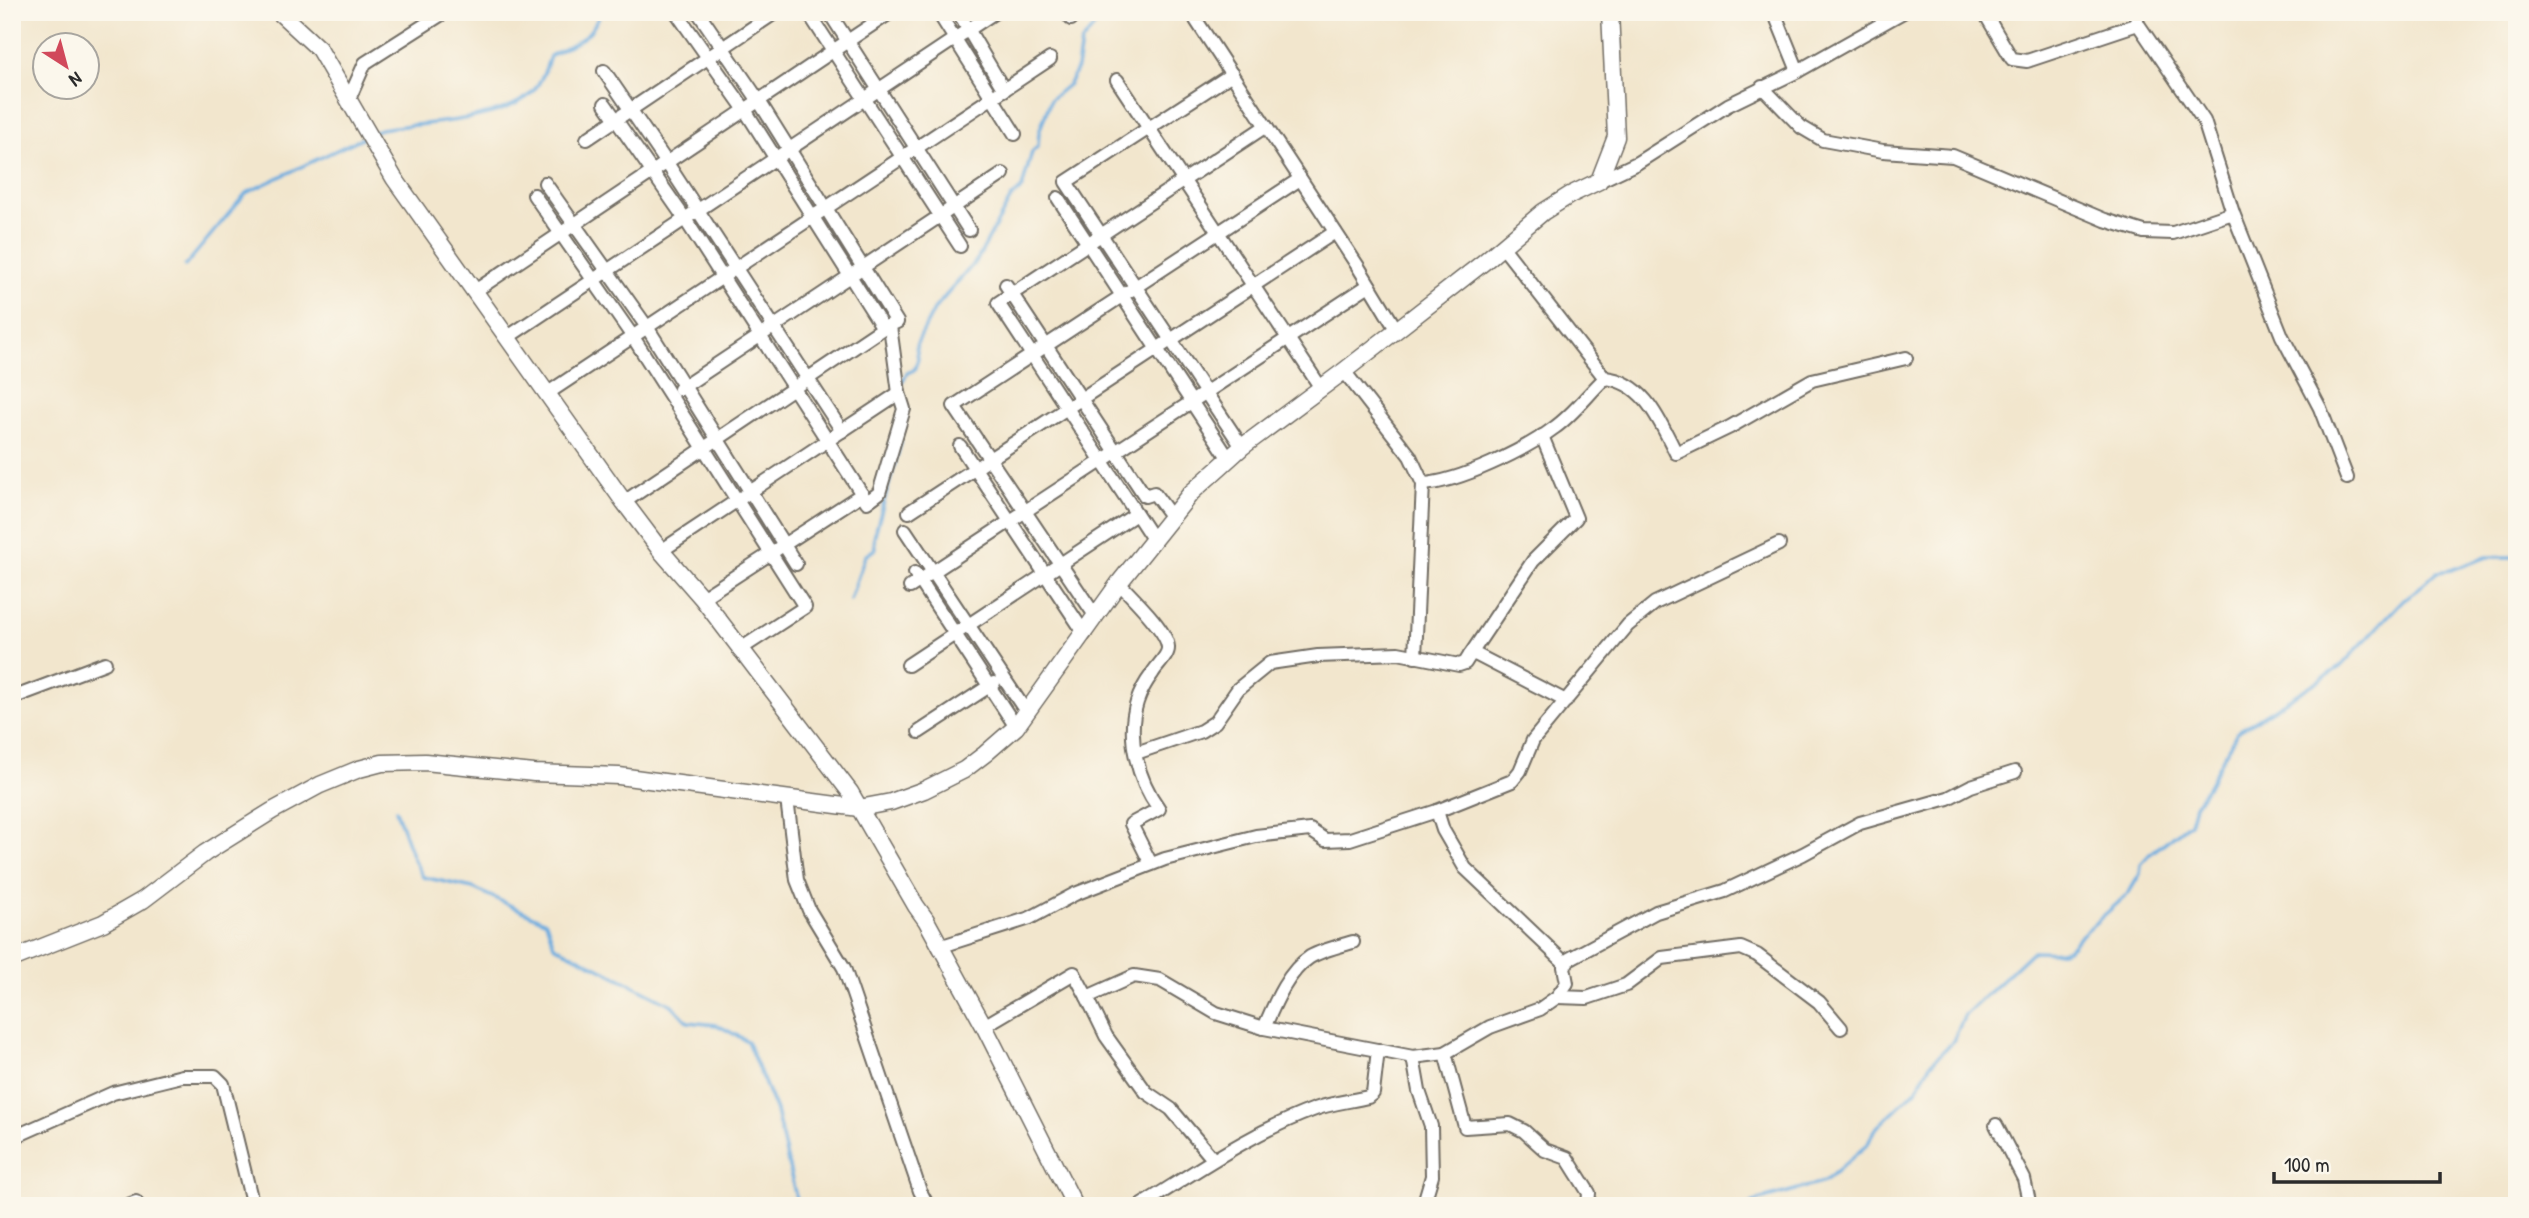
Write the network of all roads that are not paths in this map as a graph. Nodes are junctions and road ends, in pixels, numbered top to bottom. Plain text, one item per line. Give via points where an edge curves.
1 (279, 12) edge
2 (445, 12) edge
3 (676, 12) edge
4 (698, 12) edge
5 (776, 12) edge
6 (808, 12) edge
7 (830, 12) edge
8 (891, 12) edge
9 (938, 12) edge
10 (958, 12) edge
11 (995, 12) edge
12 (1610, 12) edge
13 (1774, 12) edge
14 (1903, 12) edge
15 (1984, 12) edge
16 (2137, 18) edge
17 (1196, 20) dead end
18 (968, 30) junction
19 (955, 39) junction
20 (849, 40) junction
21 (723, 48) junction
22 (833, 51) junction
23 (708, 58) junction
24 (1050, 59) dead end
25 (604, 71) dead end
26 (1798, 71) junction
27 (1232, 74) junction
28 (1116, 80) dead end
29 (1762, 87) junction
30 (880, 89) junction
31 (1004, 90) junction
32 (992, 98) junction
33 (349, 99) junction
34 (864, 99) junction
35 (759, 101) junction
36 (605, 104) dead end
37 (631, 110) junction
38 (746, 110) junction
39 (616, 120) junction
40 (1266, 126) junction
41 (1149, 128) junction
42 (1015, 134) dead end
43 (587, 139) dead end
44 (917, 148) junction
45 (789, 149) junction
46 (776, 158) junction
47 (902, 158) junction
48 (667, 163) junction
49 (653, 172) junction
50 (1003, 174) dead end
51 (1300, 179) junction
52 (1183, 181) junction
53 (1599, 181) junction
54 (545, 183) dead end
55 (534, 195) dead end
56 (1058, 198) dead end
57 (954, 206) junction
58 (826, 208) junction
59 (698, 210) junction
60 (2233, 213) junction
61 (940, 215) junction
62 (813, 217) junction
63 (685, 219) junction
64 (575, 225) junction
65 (969, 230) dead end
66 (1335, 232) junction
67 (1218, 233) junction
68 (561, 234) junction
69 (1101, 235) junction
70 (1088, 244) junction
71 (960, 246) dead end
72 (1502, 246) junction
73 (863, 267) junction
74 (736, 268) junction
75 (607, 271) junction
76 (850, 276) junction
77 (723, 277) junction
78 (593, 280) junction
79 (1369, 285) junction
80 (1253, 286) junction
81 (1136, 287) junction
82 (1008, 290) junction
83 (475, 291) junction
84 (1122, 296) junction
85 (774, 326) junction
86 (648, 327) junction
87 (886, 327) junction
88 (1396, 329) junction
89 (760, 335) junction
90 (508, 337) junction
91 (633, 337) junction
92 (1288, 338) junction
93 (1171, 340) junction
94 (1046, 346) junction
95 (1157, 349) junction
96 (1032, 355) junction
97 (1906, 358) dead end
98 (1344, 371) junction
99 (1605, 378) junction
100 (808, 379) junction
101 (684, 386) junction
102 (794, 388) junction
103 (1321, 388) junction
104 (1206, 392) junction
105 (548, 393) junction
106 (899, 393) junction
107 (670, 395) junction
108 (1081, 399) junction
109 (1191, 402) junction
110 (1067, 408) junction
111 (842, 431) junction
112 (1542, 436) junction
113 (718, 439) junction
114 (828, 441) junction
115 (960, 446) dead end
116 (1242, 447) junction
117 (704, 448) junction
118 (1116, 452) junction
119 (1229, 458) junction
120 (989, 459) junction
121 (1101, 461) junction
122 (975, 468) junction
123 (2347, 478) dead end
124 (1423, 484) junction
125 (751, 492) junction
126 (862, 494) junction
127 (737, 500) junction
128 (624, 502) junction
129 (1025, 511) junction
130 (909, 512) dead end
131 (1136, 514) junction
132 (1171, 516) junction
133 (1010, 521) junction
134 (905, 530) dead end
135 (1153, 539) junction
136 (1779, 544) dead end
137 (784, 545) junction
138 (661, 551) junction
139 (771, 553) junction
140 (796, 564) dead end
141 (1061, 564) junction
142 (933, 572) junction
143 (1045, 574) junction
144 (1119, 583) junction
145 (702, 598) junction
146 (1096, 617) junction
147 (968, 625) junction
148 (955, 634) junction
149 (1085, 634) junction
150 (739, 650) junction
151 (1470, 655) junction
152 (1415, 657) junction
153 (105, 663) dead end
154 (908, 665) dead end
155 (1003, 677) junction
156 (989, 686) junction
157 (12, 698) edge
158 (1566, 701) junction
159 (1027, 713) junction
160 (1016, 727) junction
161 (919, 732) dead end
162 (1136, 753) junction
163 (2015, 772) dead end
164 (787, 799) junction
165 (859, 808) junction
166 (1437, 811) junction
167 (1151, 864) junction
168 (1353, 942) dead end
169 (939, 947) junction
170 (12, 959) edge
171 (1565, 963) junction
172 (1087, 997) junction
173 (1557, 997) junction
174 (984, 1026) junction
175 (1264, 1028) junction
176 (1841, 1028) dead end
177 (1378, 1050) junction
178 (1445, 1053) junction
179 (1413, 1057) junction
180 (1996, 1125) dead end
181 (12, 1138) edge
182 (1213, 1159) junction
183 (253, 1206) edge
184 (928, 1206) edge
185 (1075, 1206) edge
186 (1140, 1206) edge
187 (1423, 1206) edge
188 (1587, 1206) edge
189 (2030, 1206) edge

1 - 33 street via 319,49
2 - 33 street via 365,63
3 - 23 street
4 - 21 street
5 - 21 street
6 - 22 street
7 - 20 street
8 - 20 street
9 - 19 street
10 - 18 street
11 - 18 street
12 - 53 street via 1616,137
13 - 26 street
14 - 26 street
15 - 16 street via 2012,59 2027,61
16 - 60 street via 2204,121
17 - 27 street
18 - 19 street
18 - 31 street
19 - 30 street
19 - 32 street
20 - 22 street
20 - 30 street
21 - 23 street
21 - 35 street
22 - 34 street
22 - 35 street
23 - 37 street
23 - 38 street
24 - 31 street
25 - 37 street
26 - 29 street
27 - 40 street
27 - 41 street
28 - 41 street
29 - 53 street
29 - 60 street via 1801,127 1823,139 1883,151 1953,156 2144,232 2173,233
30 - 34 street
30 - 44 street
31 - 32 street
32 - 42 street
32 - 44 street
33 - 83 street via 394,178
34 - 45 street
34 - 47 street
35 - 38 street
35 - 45 street
36 - 39 street
37 - 39 street
37 - 48 street
38 - 46 street
38 - 48 street
39 - 43 street
39 - 49 street
40 - 51 street
40 - 52 street
41 - 52 street
41 - 69 street via 1066,182
44 - 47 street
44 - 57 street
45 - 46 street
45 - 58 street
46 - 59 street
46 - 62 street
47 - 58 street
47 - 61 street
48 - 49 street
48 - 59 street
49 - 63 street
49 - 64 street
50 - 57 street
51 - 66 street
51 - 67 street
52 - 67 street
52 - 69 street
53 - 72 street via 1543,212
54 - 64 street
55 - 68 street
56 - 70 street
57 - 61 street
57 - 65 street
58 - 62 street
58 - 73 street
59 - 63 street
59 - 74 street
60 - 123 street via 2282,337 2320,408
61 - 71 street
61 - 73 street
62 - 74 street
62 - 76 street
63 - 75 street
63 - 77 street
64 - 68 street
64 - 75 street
66 - 79 street
66 - 80 street
67 - 80 street
67 - 81 street
68 - 78 street
68 - 83 street
69 - 70 street
69 - 81 street
70 - 82 street
70 - 84 street
72 - 88 street
72 - 99 street
73 - 76 street
73 - 87 street via 897,322
74 - 77 street
74 - 85 street
75 - 78 street
75 - 86 street
76 - 85 street
76 - 87 street
77 - 86 street
77 - 89 street
78 - 90 street
78 - 91 street
79 - 88 street
79 - 92 street
80 - 92 street
80 - 93 street
81 - 84 street
81 - 93 street
82 - 94 street
82 - 96 street via 998,303
83 - 90 street
84 - 94 street
84 - 95 street
85 - 89 street
85 - 100 street
86 - 91 street
86 - 101 street
87 - 100 street
87 - 106 street
88 - 98 street
89 - 101 street
89 - 102 street
90 - 105 street
91 - 105 street
91 - 107 street
92 - 103 street
92 - 104 street
93 - 95 street
93 - 104 street
94 - 96 street
94 - 108 street
95 - 108 street
95 - 109 street
96 - 110 street
96 - 120 street via 954,407
97 - 99 street via 1812,380 1675,453 1654,411 1638,392 1618,379
98 - 103 street
98 - 124 street via 1410,456
99 - 112 street
100 - 102 street
100 - 111 street
101 - 107 street
101 - 113 street
102 - 113 street
102 - 114 street
103 - 116 street
104 - 109 street
104 - 116 street
105 - 128 street
106 - 111 street
106 - 126 street via 904,409 878,493 867,502
107 - 117 street
108 - 110 street
108 - 118 street
109 - 118 street
109 - 119 street
110 - 120 street
110 - 121 street
111 - 114 street
112 - 124 street via 1507,456 1439,483
112 - 151 street via 1576,517 1533,561
113 - 117 street
113 - 125 street
114 - 125 street
114 - 126 street
115 - 122 street
116 - 119 street
117 - 127 street
117 - 128 street
118 - 121 street
118 - 132 street via 1145,496 1154,493
119 - 132 street
120 - 122 street
120 - 129 street
121 - 129 street
121 - 131 street
122 - 130 street
122 - 133 street
124 - 152 street
125 - 127 street
125 - 137 street
126 - 137 street
127 - 138 street
127 - 139 street
128 - 138 street
129 - 133 street
129 - 141 street
131 - 135 street
131 - 141 street
132 - 135 street
133 - 142 street
133 - 143 street
134 - 142 street
135 - 144 street
136 - 158 street via 1655,603 1628,625
137 - 139 street
137 - 140 street
138 - 145 street
139 - 145 street
139 - 150 street via 805,607
141 - 143 street
141 - 146 street
142 - 147 street
142 - 148 street via 915,580
143 - 147 street
143 - 149 street
144 - 146 street
144 - 162 street via 1168,646 1137,701 1132,725
145 - 150 street
146 - 149 street
147 - 148 street
147 - 155 street
148 - 154 street
148 - 156 street
149 - 159 street
150 - 165 street
151 - 152 street via 1460,665
151 - 158 street
152 - 162 street via 1398,653 1318,656 1270,663 1238,689 1208,727
153 - 157 street
155 - 156 street
155 - 159 street
156 - 160 street
156 - 161 street
158 - 166 street via 1534,740 1512,781
159 - 160 street
160 - 165 street via 964,770 891,802
162 - 167 street via 1149,795 1159,809 1131,824
163 - 171 street via 1948,798 1860,823 1725,891 1656,912
164 - 165 street
164 - 170 street via 619,776 382,763 320,785 272,811 205,853 143,901 103,923
164 - 184 street via 797,880 809,910 844,968
165 - 169 street
166 - 167 street via 1350,839 1325,840 1310,830 1256,836
166 - 171 street via 1465,867
167 - 169 street via 1075,894 1030,918
168 - 175 street via 1301,964
169 - 174 street
171 - 173 street via 1567,983
172 - 174 street via 1074,973
172 - 175 street via 1134,976 1160,980 1216,1013
172 - 182 street via 1106,1036 1146,1092 1171,1109
173 - 176 street via 1587,998 1626,985 1662,958 1741,948 1819,1002
173 - 178 street
174 - 185 street
175 - 177 street
177 - 179 street
177 - 182 street via 1373,1093 1368,1097 1280,1122
178 - 179 street
178 - 188 street via 1465,1127 1510,1124 1545,1150 1567,1158 1589,1192
179 - 187 street via 1431,1126 1432,1176
180 - 189 street via 2024,1180
181 - 183 street via 113,1093 182,1076 215,1076 223,1084
182 - 186 street

